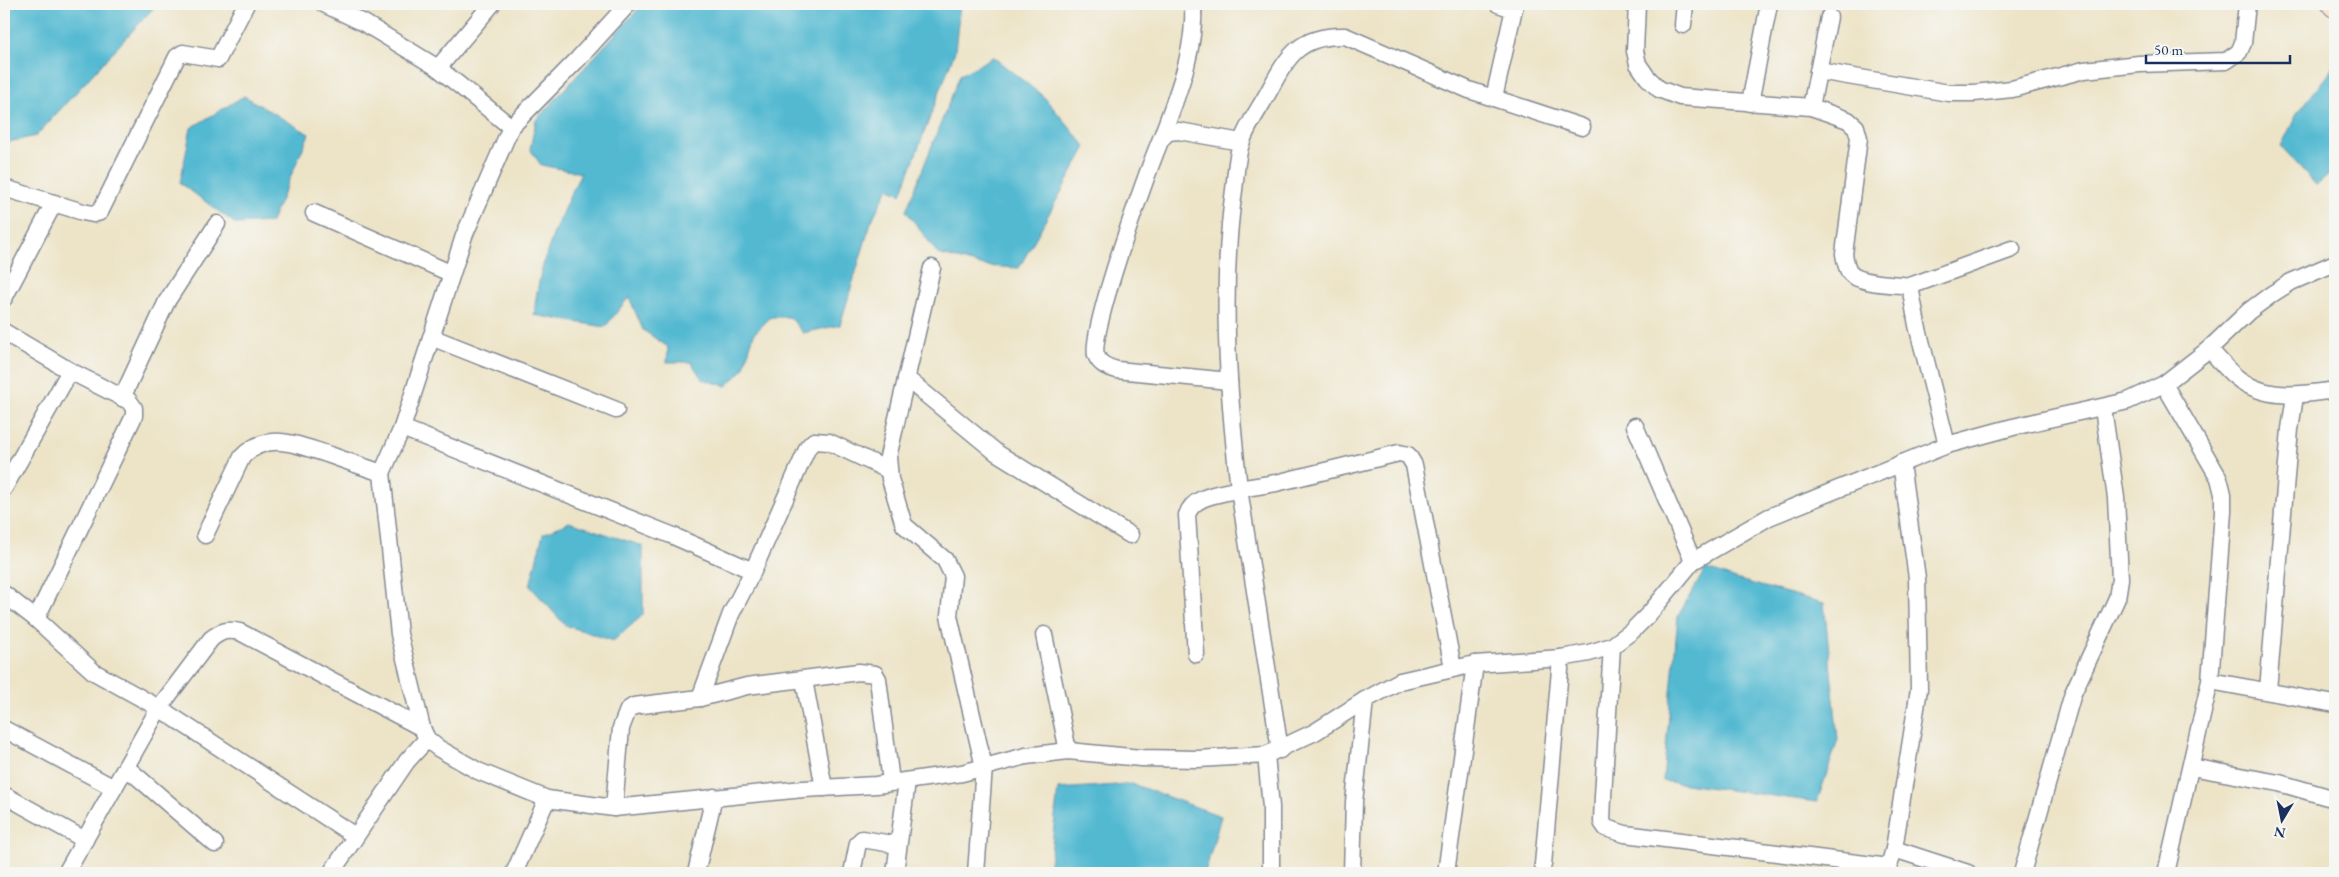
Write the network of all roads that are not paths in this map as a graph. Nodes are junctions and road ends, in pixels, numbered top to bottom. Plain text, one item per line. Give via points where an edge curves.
1 (246, 4) edge
2 (324, 4) edge
3 (492, 4) edge
4 (628, 4) edge
5 (1194, 4) edge
6 (1498, 4) edge
7 (1637, 4) edge
8 (1686, 4) edge
9 (1769, 4) edge
10 (2247, 4) edge
11 (1514, 7) edge
12 (1829, 17) dead end
13 (1683, 25) dead end
14 (438, 68) junction
15 (1818, 71) junction
16 (1494, 98) junction
17 (1750, 103) junction
18 (1811, 107) junction
19 (511, 127) junction
20 (1582, 127) dead end
21 (1161, 139) junction
22 (1241, 142) junction
23 (4, 188) edge
24 (54, 203) junction
25 (314, 213) dead end
26 (217, 224) dead end
27 (2012, 249) dead end
28 (2335, 263) edge
29 (932, 268) dead end
30 (450, 273) junction
31 (1910, 286) junction
32 (4, 298) edge
33 (4, 332) edge
34 (431, 337) junction
35 (2209, 349) junction
36 (70, 371) junction
37 (906, 378) junction
38 (1229, 381) junction
39 (2164, 384) junction
40 (2335, 390) edge
41 (2295, 396) junction
42 (122, 398) junction
43 (2103, 408) junction
44 (616, 410) dead end
45 (1635, 426) dead end
46 (402, 428) junction
47 (1947, 445) junction
48 (1901, 463) junction
49 (888, 470) junction
50 (382, 473) junction
51 (4, 488) edge
52 (1238, 489) junction
53 (204, 535) dead end
54 (1130, 535) dead end
55 (1693, 561) junction
56 (753, 571) junction
57 (4, 594) edge
58 (36, 619) junction
59 (1044, 635) dead end
60 (1612, 646) junction
61 (1196, 654) dead end
62 (1561, 658) junction
63 (1475, 664) junction
64 (1453, 668) junction
65 (804, 680) junction
66 (2210, 681) junction
67 (2268, 690) junction
68 (700, 698) junction
69 (1365, 700) junction
70 (2335, 704) edge
71 (159, 708) junction
72 (4, 729) edge
73 (424, 734) junction
74 (1068, 751) junction
75 (1273, 753) junction
76 (126, 767) junction
77 (984, 767) junction
78 (2192, 767) junction
79 (899, 781) junction
80 (114, 788) junction
81 (824, 788) junction
82 (4, 795) edge
83 (714, 797) junction
84 (547, 799) junction
85 (2335, 799) edge
86 (614, 808) junction
87 (355, 836) junction
88 (85, 840) junction
89 (215, 844) dead end
90 (898, 845) junction
91 (1894, 849) junction
92 (1543, 865) dead end
93 (1888, 870) edge
94 (66, 873) edge
95 (330, 873) edge
96 (514, 873) edge
97 (696, 873) edge
98 (852, 873) edge
99 (895, 873) edge
100 (976, 873) edge
101 (1271, 873) edge
102 (1352, 873) edge
103 (1446, 873) edge
104 (1968, 873) edge
105 (2022, 873) edge
106 (2166, 873) edge

1 - 24 street via 218,59 183,53 177,57 100,212 93,214
2 - 14 street via 364,23
3 - 14 street
4 - 19 street
5 - 21 street via 1192,42
6 - 11 street
7 - 17 street via 1635,51 1638,64 1659,89 1680,97
8 - 13 street
9 - 17 street
10 - 15 street via 2243,43 2239,52 2226,61 2139,64 2084,70 2012,89 1974,93 1949,93
11 - 16 street
12 - 15 street
14 - 19 street
15 - 18 street
16 - 20 street
16 - 22 street via 1345,36 1331,36 1300,47 1286,60
17 - 18 street
18 - 31 street via 1848,120 1856,127 1859,138 1844,254 1850,274 1858,279
19 - 30 street
21 - 22 street via 1168,132 1179,130
21 - 38 street via 1101,315 1096,355 1103,365 1117,370
22 - 38 street via 1227,249
23 - 24 street
24 - 32 street
25 - 30 street
26 - 42 street via 167,301
27 - 31 street
28 - 35 street via 2272,294 2248,311
29 - 37 street
30 - 34 street
31 - 47 street
33 - 36 street
34 - 44 street
34 - 46 street
35 - 39 street
35 - 41 street via 2249,386 2270,394
36 - 42 street
36 - 51 street
37 - 49 street
37 - 54 street via 997,453
38 - 52 street
39 - 43 street via 2128,401
39 - 66 street via 2212,462 2223,494
40 - 41 street
41 - 67 street
42 - 58 street via 134,408 134,416
43 - 47 street
43 - 105 street via 2116,498 2120,579 2117,598 2073,693
45 - 55 street
46 - 50 street
46 - 56 street
47 - 48 street
48 - 55 street via 1768,517
48 - 91 street via 1917,578 1919,688
49 - 56 street via 829,442 814,440
49 - 77 street via 904,525 950,568 953,587 949,616
50 - 53 street via 290,442 250,448 242,457
50 - 73 street via 399,634
52 - 61 street via 1202,499 1193,504 1188,515
52 - 64 street via 1399,453 1408,455 1414,465
52 - 75 street
55 - 60 street via 1649,614
56 - 68 street via 731,614
57 - 58 street
58 - 71 street via 94,672
59 - 74 street
60 - 62 street
60 - 93 street via 1602,822 1606,828 1625,834
62 - 63 street
62 - 92 street
63 - 64 street
63 - 103 street
64 - 69 street via 1400,680
65 - 68 street via 747,686
65 - 79 street via 859,672 875,674
65 - 81 street
66 - 67 street
66 - 78 street
67 - 70 street
68 - 86 street via 634,706 628,710 621,728
69 - 75 street via 1315,732
69 - 102 street via 1354,802
71 - 73 street via 211,639 228,629 240,632
71 - 76 street
71 - 87 street
72 - 80 street
73 - 84 street via 438,748 478,771
73 - 87 street
74 - 75 street via 1141,758 1198,759
74 - 77 street via 1026,756
75 - 101 street
76 - 80 street
76 - 89 street
77 - 79 street
77 - 100 street
78 - 85 street via 2279,783
78 - 106 street
79 - 81 street
79 - 90 street
80 - 88 street
81 - 83 street
82 - 88 street
83 - 86 street
83 - 97 street
84 - 86 street
84 - 96 street
87 - 95 street
88 - 94 street
90 - 98 street via 862,839 858,843
90 - 99 street
91 - 93 street
91 - 104 street

